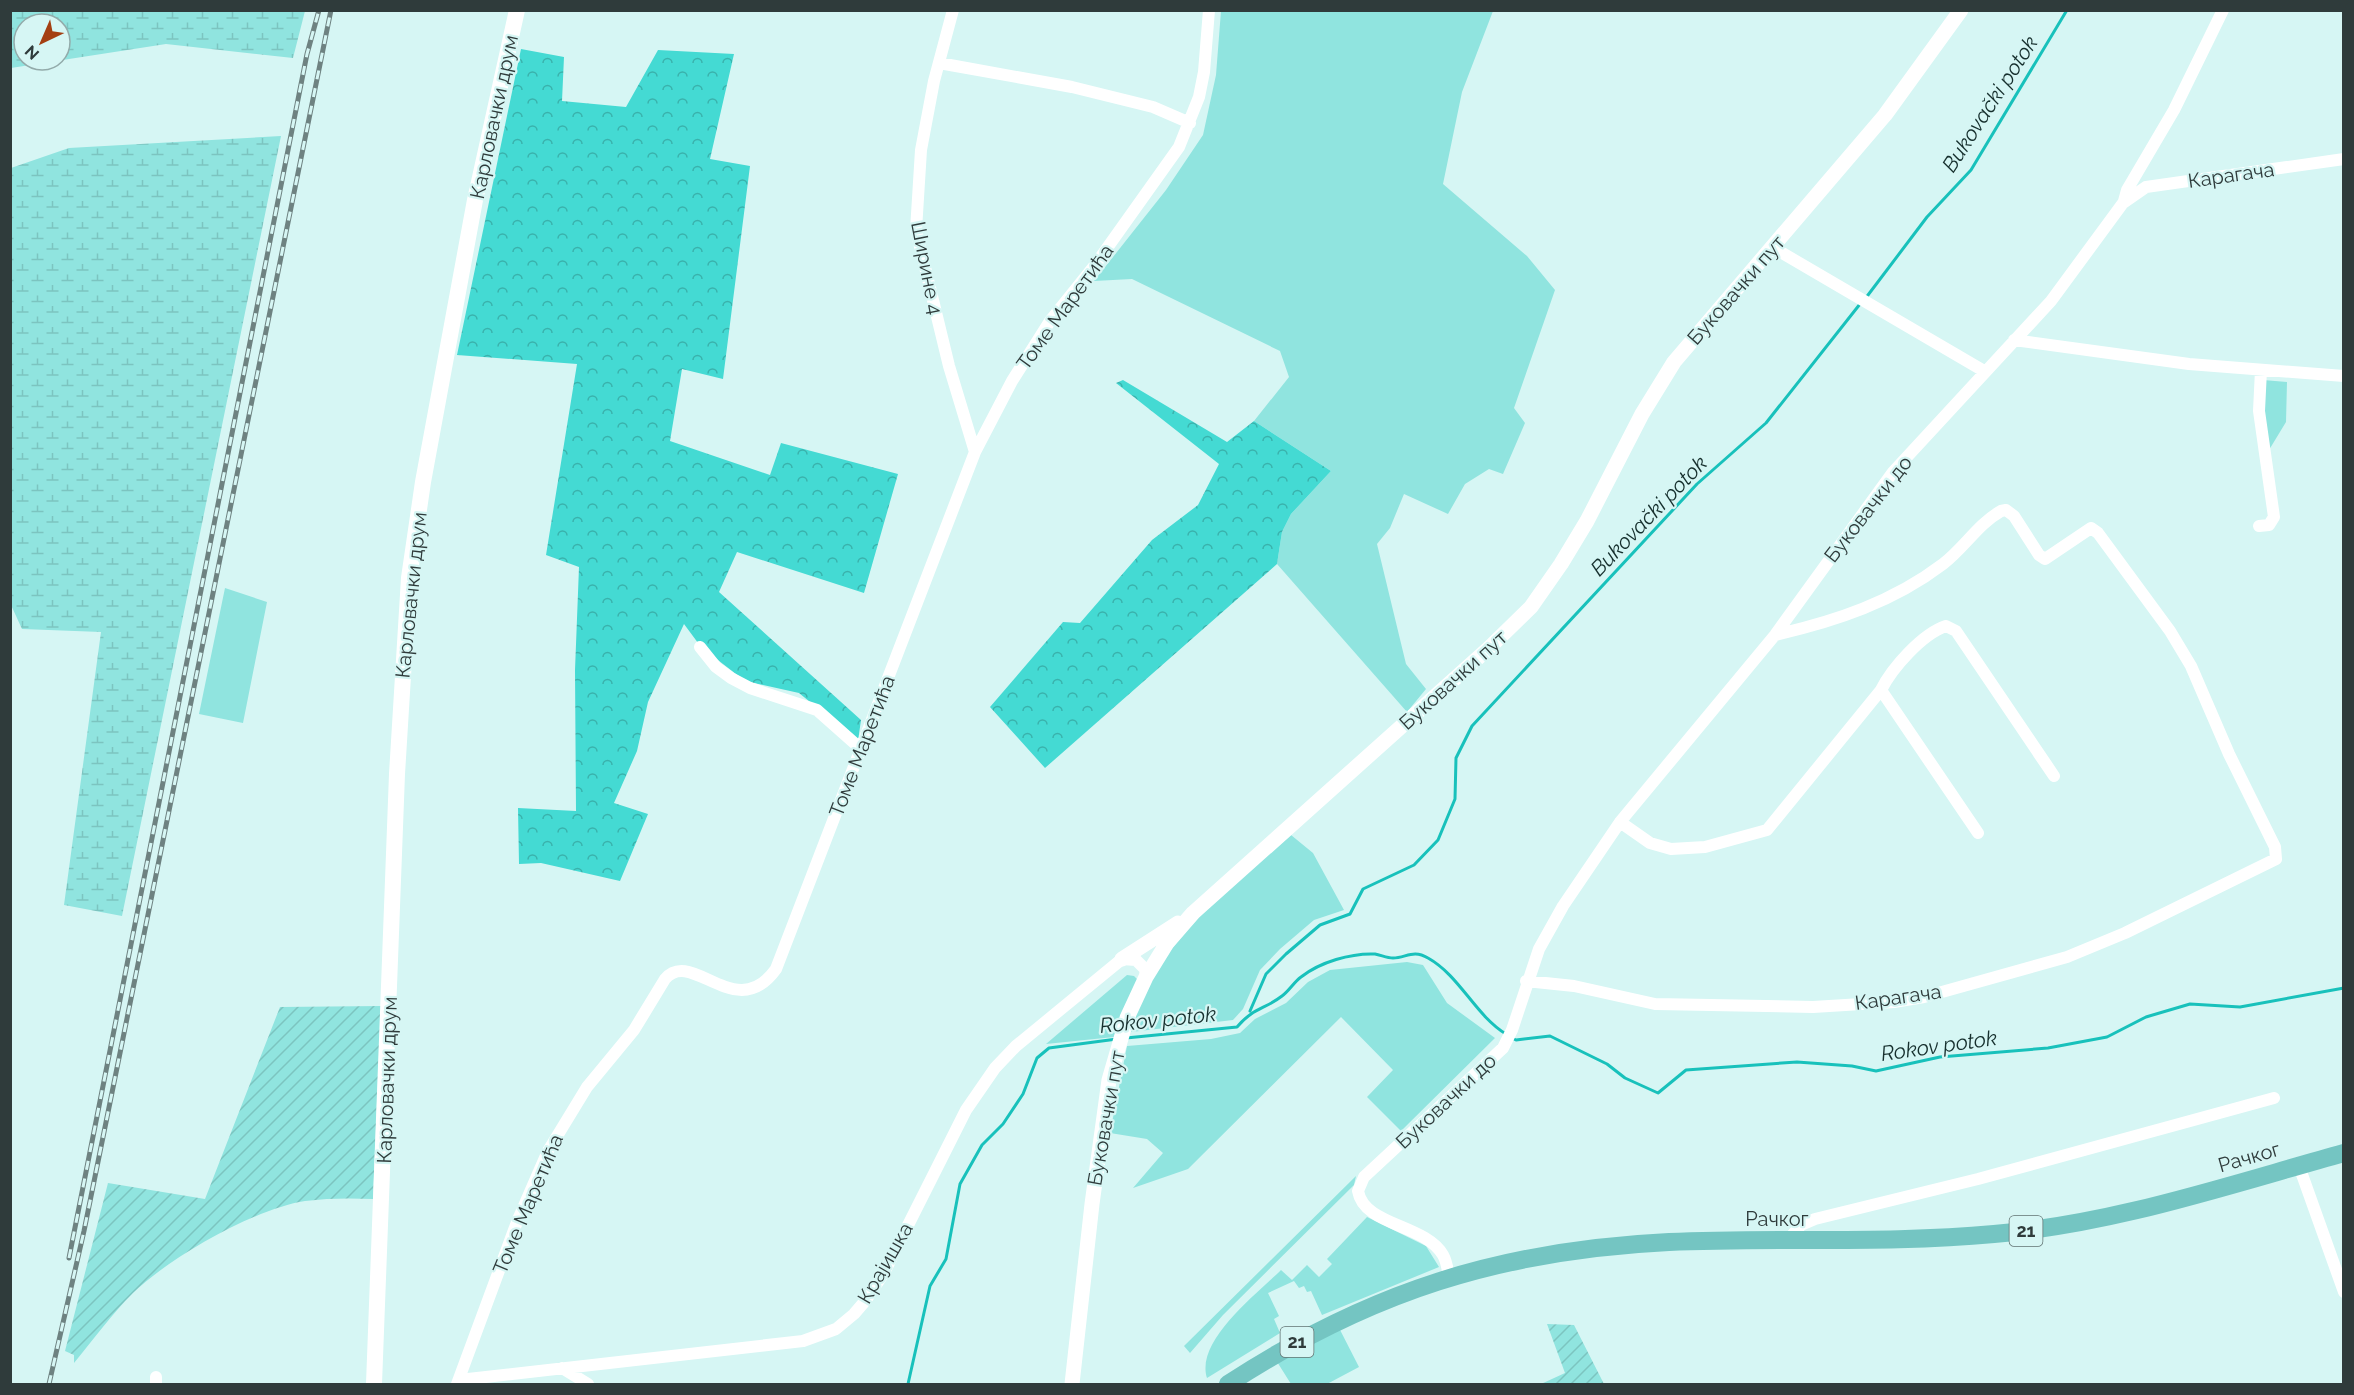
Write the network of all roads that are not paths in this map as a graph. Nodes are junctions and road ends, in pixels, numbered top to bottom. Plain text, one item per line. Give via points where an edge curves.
1 (517, 10) edge
2 (953, 10) edge
3 (1209, 10) edge
4 (1960, 10) edge
5 (2223, 10) edge
6 (939, 63) junction
7 (1190, 123) junction
8 (2343, 159) edge
9 (2123, 202) junction
10 (1772, 247) junction
11 (2014, 340) junction
12 (2261, 370) junction
13 (1984, 371) junction
14 (2343, 376) edge
15 (975, 452) junction
16 (2259, 526) dead end
17 (1775, 635) junction
18 (700, 647) dead end
19 (1881, 690) junction
20 (861, 748) junction
21 (2054, 776) dead end
22 (1620, 822) junction
23 (1978, 832) dead end
24 (1193, 913) junction
25 (1122, 959) junction
26 (1146, 977) junction
27 (1526, 981) junction
28 (2274, 1098) dead end
29 (2343, 1153) edge
30 (2299, 1166) junction
31 (1787, 1241) junction
32 (1449, 1278) junction
33 (2343, 1292) edge
34 (562, 1368) junction
35 (458, 1382) edge
36 (374, 1384) edge
37 (588, 1384) edge
38 (1072, 1384) edge
39 (1228, 1384) edge

1 - 36 main road, Карловачки друм via 475,200 409,578 397,774
2 - 6 street, Ширине 4
3 - 7 street, Томе Маретића via 1204,72
4 - 10 street, Буковачки пут via 1885,115
5 - 9 street
6 - 7 street via 1072,87 1161,109
6 - 15 street, Ширине 4 via 918,172 916,230
7 - 15 street, Томе Маретића via 1170,162 1050,321 1012,381
8 - 9 street, Карагача via 2146,187
9 - 11 street, Буковачки до via 2051,301
10 - 13 street
10 - 24 street, Буковачки пут via 1667,373 1587,521 1531,607
11 - 12 street
11 - 13 street, Буковачки до
12 - 14 street
12 - 16 street via 2259,411 2274,517 2269,525
13 - 17 street, Буковачки до via 1893,472
15 - 20 street, Томе Маретића
17 - 22 street, Буковачки до
17 - 27 street, Карагача via 1837,618 1893,596 1945,562 2001,511 2014,516 2045,559 2091,528 2151,604 2192,666 2229,754 2275,847 2276,859 2067,957 1894,1002 1813,1007 1655,1004 1574,986
18 - 20 street via 731,678 817,710
19 - 21 street via 1890,671 1938,629 1950,627
19 - 22 street via 1767,830 1705,847 1671,849 1650,843
19 - 23 street
20 - 35 street, Томе Маретића via 782,956 771,975 758,987 739,991 691,972 671,972 634,1030 587,1087 559,1131 517,1222
22 - 27 street, Буковачки до via 1558,914
24 - 25 street
24 - 26 street, Буковачки пут via 1167,943
25 - 26 street via 1136,960 1145,969
25 - 34 street, Крајишка via 1016,1046 988,1077 966,1110 884,1273 845,1324 803,1341
26 - 38 street, Буковачки пут via 1120,1039 1103,1113
27 - 32 street, Буковачки до via 1503,1048 1364,1176 1358,1191 1370,1210 1435,1245 1443,1255
28 - 31 street via 1815,1219 1801,1225
29 - 30 main road, Рачког / 21
30 - 31 main road, Рачког / 21 via 2078,1224 1899,1240
30 - 33 street
31 - 32 main road, Рачког / 21 via 1672,1242 1601,1248 1528,1258
32 - 39 main road, Рачког / 21 via 1341,1318
34 - 35 street, Крајишка
34 - 37 street

